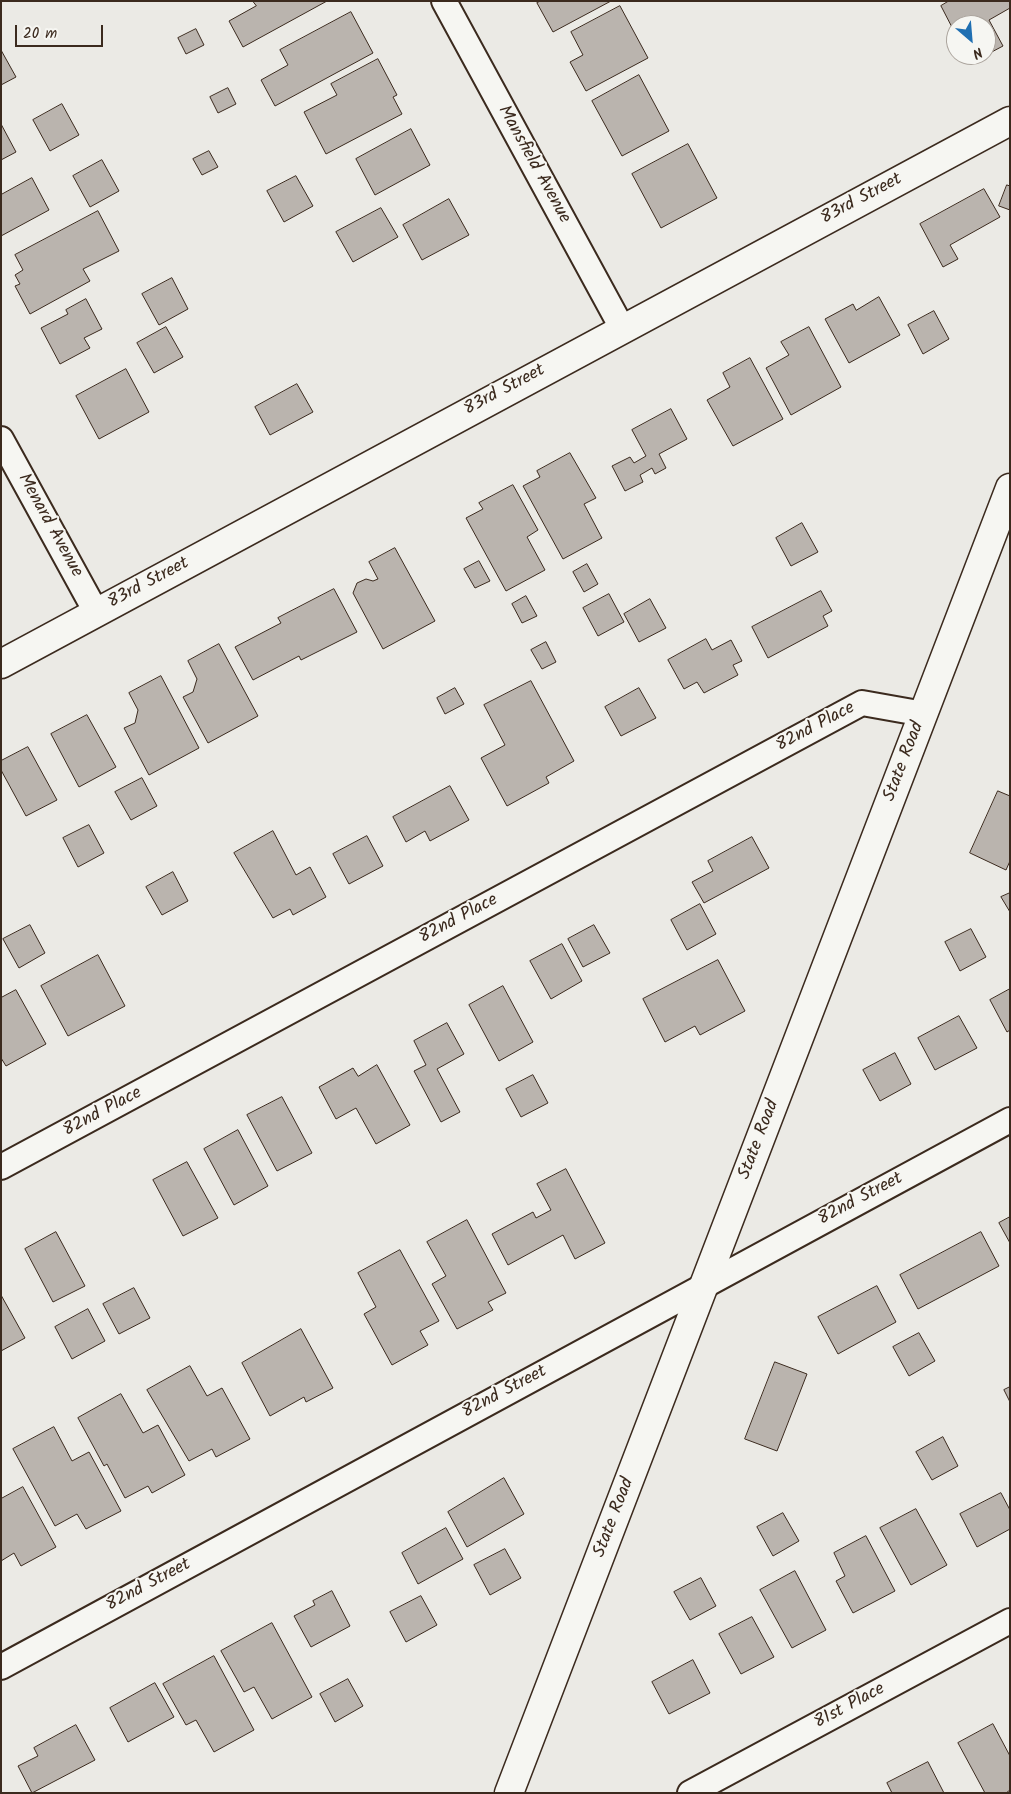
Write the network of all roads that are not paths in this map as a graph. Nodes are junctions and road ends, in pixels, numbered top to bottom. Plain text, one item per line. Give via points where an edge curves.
1 (444, 1) edge
2 (1010, 121) edge
3 (622, 328) junction
4 (1, 439) edge
5 (1010, 488) edge
6 (96, 612) junction
7 (1, 664) edge
8 (924, 714) junction
9 (1010, 1120) edge
10 (1, 1167) edge
11 (704, 1286) junction
12 (1010, 1621) edge
13 (1, 1667) edge
14 (509, 1793) edge
15 (690, 1793) edge

1 - 3 street, Mansfield Avenue
2 - 3 street, 83rd Street
3 - 6 street, 83rd Street
4 - 6 street, Menard Avenue
5 - 8 street, State Road
6 - 7 street, 83rd Street
8 - 10 street, 82nd Place via 862,703
8 - 11 street, State Road
9 - 11 street, 82nd Street
11 - 13 street, 82nd Street
11 - 14 street, State Road
12 - 15 street, 81st Place

